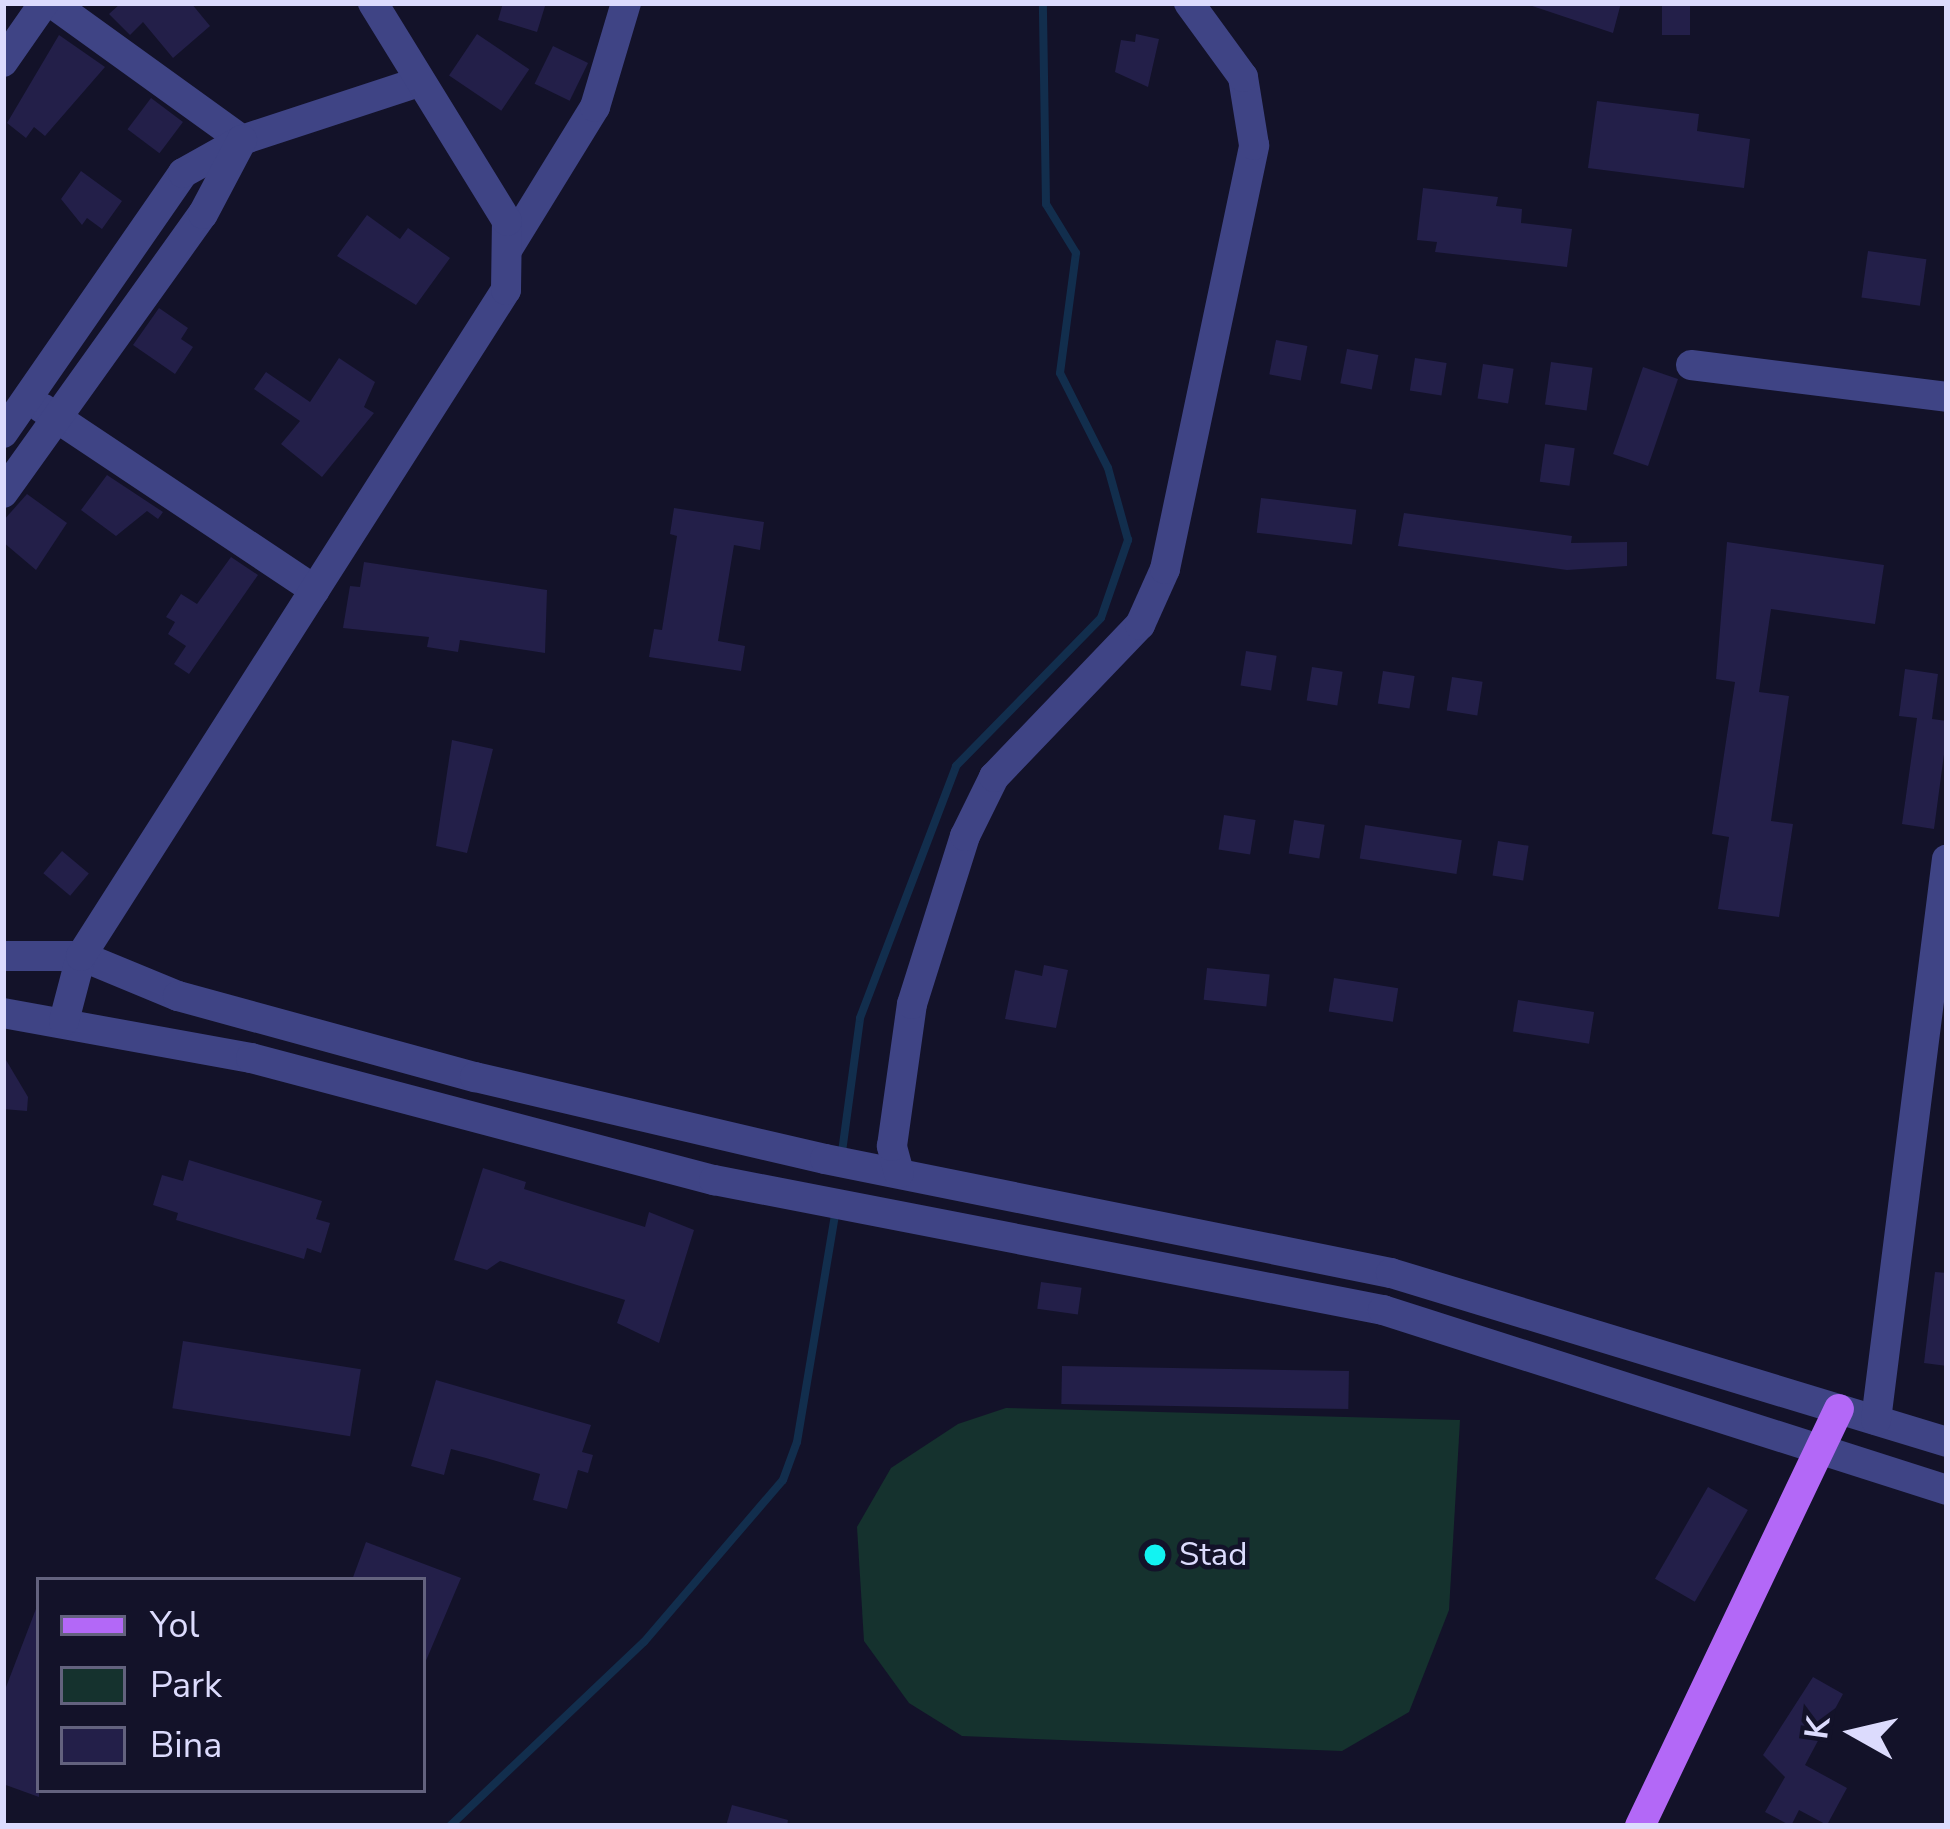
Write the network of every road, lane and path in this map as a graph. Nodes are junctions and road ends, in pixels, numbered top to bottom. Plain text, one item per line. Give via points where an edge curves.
1 (48, 3) edge
2 (373, 3) edge
3 (626, 3) edge
4 (1190, 3) edge
5 (3, 62) edge
6 (416, 83) junction
7 (242, 140) junction
8 (507, 250) junction
9 (1690, 365) dead end
10 (1947, 397) edge
11 (27, 399) junction
12 (58, 416) junction
13 (3, 433) edge
14 (4, 489) edge
15 (315, 590) junction
16 (1947, 860) edge
17 (3, 956) edge
18 (81, 956) junction
19 (3, 1013) edge
20 (64, 1022) junction
21 (899, 1174) junction
22 (1839, 1409) junction
23 (1876, 1420) junction
24 (1947, 1442) edge
25 (1819, 1445) junction
26 (1947, 1490) edge
27 (1640, 1826) edge

1 - 5 street
1 - 7 street
2 - 6 street
3 - 8 street via 595,107
4 - 21 street via 1243,77 1254,145 1165,569 1140,625 994,777 964,836 912,1004 892,1146
6 - 7 street
6 - 8 street via 478,166 507,221
7 - 11 street via 184,173
7 - 12 street via 203,214
8 - 15 street via 506,290
9 - 10 street
11 - 12 street
11 - 13 street
12 - 14 street
12 - 15 street
15 - 18 street
16 - 23 street
17 - 18 street
18 - 20 street
18 - 21 street via 201,1003
19 - 20 street
20 - 25 street via 251,1058 714,1180 1383,1310
21 - 22 street via 1391,1273
22 - 23 street
22 - 25 main road
23 - 24 street
25 - 26 street
25 - 27 main road

